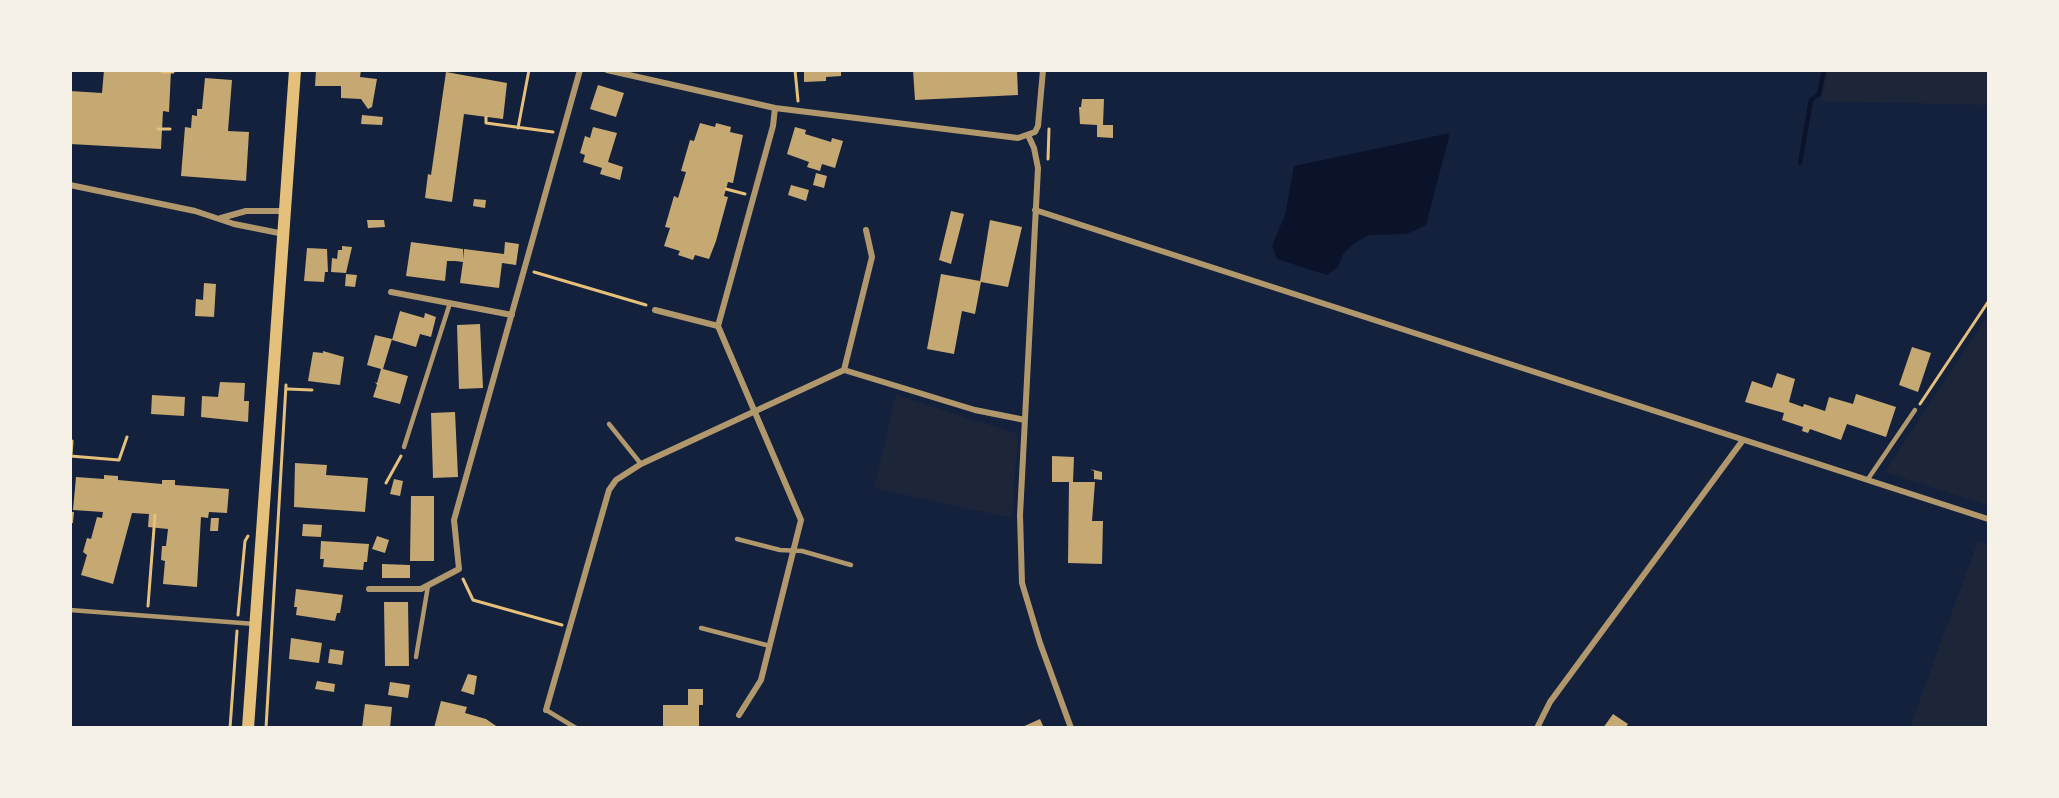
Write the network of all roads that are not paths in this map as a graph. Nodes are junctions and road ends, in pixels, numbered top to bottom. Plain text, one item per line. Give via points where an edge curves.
1 (296, 70) edge
2 (580, 70) edge
3 (607, 70) edge
4 (1043, 70) edge
5 (775, 108) junction
6 (1028, 135) junction
7 (70, 185) edge
8 (1035, 210) junction
9 (285, 211) junction
10 (220, 218) junction
11 (866, 230) dead end
12 (284, 234) junction
13 (390, 292) dead end
14 (450, 303) junction
15 (655, 310) road end
16 (512, 315) junction
17 (718, 326) junction
18 (844, 370) junction
19 (1915, 410) road end
20 (756, 413) junction
21 (1025, 420) junction
22 (609, 424) dead end
23 (1743, 440) junction
24 (404, 447) road end
25 (641, 464) junction
26 (1869, 479) junction
27 (1989, 519) edge
28 (737, 539) dead end
29 (793, 551) junction
30 (851, 565) dead end
31 (428, 586) junction
32 (369, 589) dead end
33 (70, 610) edge
34 (255, 624) junction
35 (701, 628) dead end
36 (770, 646) junction
37 (416, 657) dead end
38 (546, 710) joint
39 (739, 715) dead end
40 (248, 728) edge
41 (576, 728) edge
42 (1071, 728) edge
43 (1538, 728) edge

1 - 9 main road
2 - 16 street
3 - 5 street
4 - 6 street via 1038,126
5 - 6 street via 1018,138
5 - 17 street
6 - 8 street via 1038,168
7 - 10 street
8 - 21 street
8 - 23 street
9 - 10 street via 254,211
9 - 12 main road
10 - 12 street
11 - 18 street via 872,257
12 - 34 main road
13 - 14 street
14 - 16 street
14 - 24 lane
15 - 17 street
16 - 31 street via 454,520 459,569
17 - 20 street
18 - 20 street
18 - 21 street via 975,410
19 - 26 lane
20 - 25 street
20 - 29 street via 801,520
21 - 42 street via 1020,515 1022,583
22 - 25 lane
23 - 26 street
23 - 43 street via 1550,702
25 - 38 street via 616,480 609,490
26 - 27 street
28 - 29 lane
29 - 30 lane
29 - 36 street
31 - 32 street via 421,590
31 - 37 lane
33 - 34 lane
34 - 40 main road
35 - 36 lane
36 - 39 street via 761,680
38 - 41 lane

